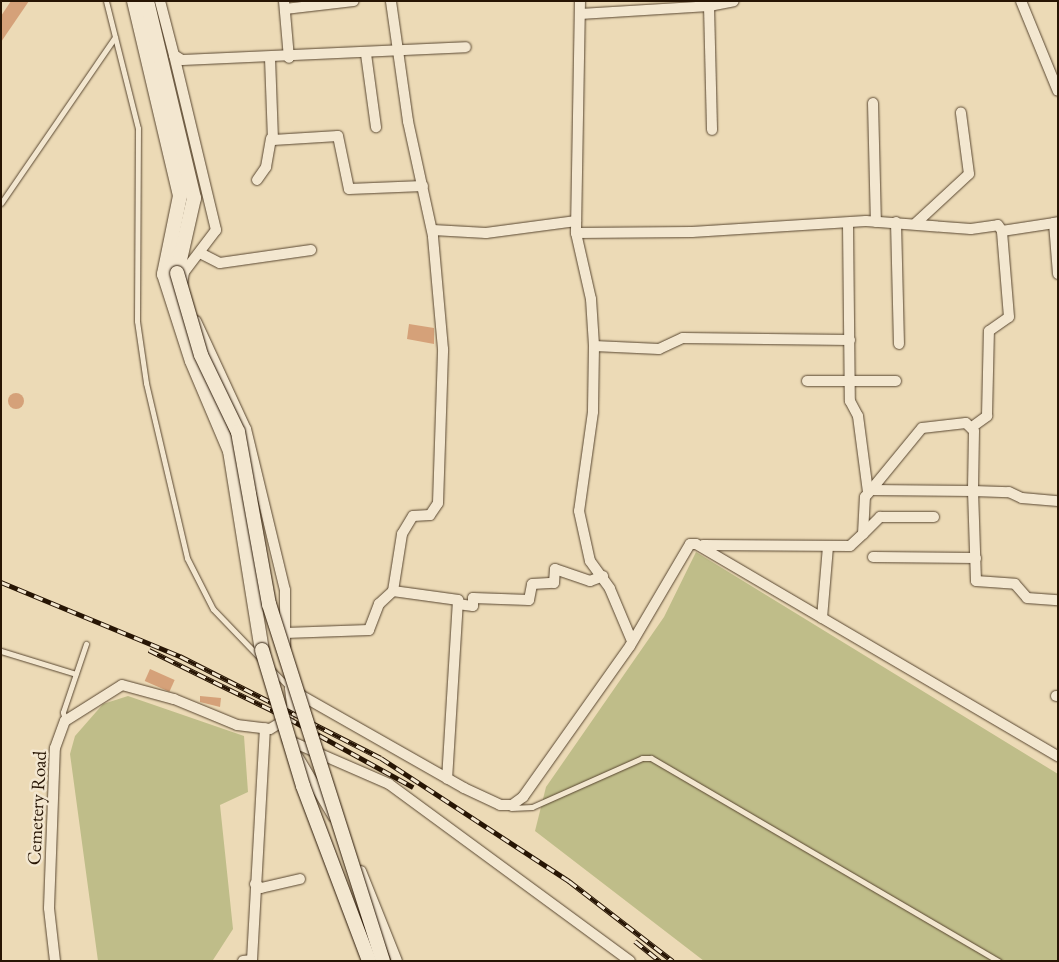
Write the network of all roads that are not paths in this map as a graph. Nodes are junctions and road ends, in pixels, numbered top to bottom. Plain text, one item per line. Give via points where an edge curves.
1 (106, 1) edge
2 (134, 1) edge
3 (148, 1) edge
4 (160, 1) edge
5 (354, 1) edge
6 (391, 1) edge
7 (580, 1) edge
8 (734, 1) edge
9 (1021, 1) edge
10 (284, 5) edge
11 (709, 6) junction
12 (580, 14) junction
13 (115, 37) junction
14 (466, 47) dead end
15 (398, 51) junction
16 (366, 54) junction
17 (174, 55) junction
18 (270, 58) junction
19 (289, 58) junction
20 (1058, 90) edge
21 (873, 103) dead end
22 (960, 113) dead end
23 (376, 128) dead end
24 (712, 130) dead end
25 (272, 138) junction
26 (257, 180) dead end
27 (423, 186) junction
28 (1, 203) edge
29 (576, 221) junction
30 (876, 222) junction
31 (896, 222) junction
32 (1056, 222) edge
33 (916, 223) junction
34 (848, 224) junction
35 (182, 225) junction
36 (432, 230) junction
37 (1002, 231) junction
38 (576, 233) junction
39 (311, 250) dead end
40 (200, 253) junction
41 (170, 273) junction
42 (1058, 274) edge
43 (850, 340) junction
44 (899, 344) dead end
45 (594, 346) junction
46 (807, 381) dead end
47 (850, 381) junction
48 (896, 381) dead end
49 (972, 427) junction
50 (870, 491) junction
51 (974, 492) junction
52 (1058, 501) edge
53 (934, 517) dead end
54 (864, 534) junction
55 (702, 545) junction
56 (828, 546) junction
57 (873, 557) dead end
58 (976, 558) junction
59 (603, 576) junction
60 (393, 591) junction
61 (1058, 600) edge
62 (458, 604) junction
63 (822, 618) junction
64 (285, 632) junction
65 (632, 641) junction
66 (86, 644) dead end
67 (1, 651) edge
68 (76, 674) junction
69 (293, 691) junction
70 (65, 721) junction
71 (278, 723) junction
72 (265, 728) junction
73 (288, 740) junction
74 (1058, 756) edge
75 (447, 779) junction
76 (506, 806) junction
77 (300, 879) dead end
78 (255, 884) junction
79 (56, 959) edge
80 (243, 961) edge
81 (369, 961) edge
82 (383, 961) edge
83 (397, 961) edge
84 (630, 961) edge
85 (999, 961) edge

1 - 13 lane
2 - 35 street via 180,196
3 - 35 street via 194,198
4 - 17 street
5 - 10 street
6 - 15 street
7 - 12 street
8 - 11 street
9 - 20 street
10 - 19 street
11 - 12 street
11 - 24 street
12 - 29 street
13 - 28 lane
13 - 69 lane via 138,128 137,321 146,383 187,558 213,609
14 - 15 street
15 - 16 street
15 - 27 street
16 - 19 street
16 - 23 street
17 - 18 street via 188,60
17 - 40 street via 216,230
18 - 19 street
18 - 25 street
21 - 30 street
22 - 33 street via 969,174
25 - 26 street via 266,167
25 - 27 street via 338,136 349,190
27 - 36 street
29 - 36 street via 486,233
29 - 38 street
30 - 31 street
30 - 34 street
31 - 33 street
31 - 44 street
32 - 37 street
32 - 42 street
33 - 37 street via 971,229 998,225
34 - 38 street
34 - 43 street
35 - 41 street
36 - 60 street via 443,349 438,504 430,515 413,516 402,534
37 - 49 street via 1009,317 989,331 986,416
38 - 45 street via 591,299
39 - 40 street via 220,263
40 - 64 street via 184,272 184,292 241,411 285,590
41 - 81 street, bridge via 192,361 230,451 258,636 304,786
41 - 82 street, bridge via 201,354 238,432 269,604
43 - 45 street via 682,338 659,349
43 - 47 street
45 - 59 street via 593,412 579,511 590,561
46 - 47 street
47 - 48 street
47 - 50 street
49 - 50 street via 927,425
49 - 51 street
50 - 51 street
50 - 54 street
51 - 52 street via 1010,492 1022,498
51 - 58 street
53 - 54 street via 880,517
54 - 56 street via 856,545
55 - 56 street
55 - 63 street
55 - 65 street via 690,544
56 - 63 street
57 - 58 street
58 - 61 street via 976,581 1015,584 1028,598
59 - 62 street via 590,581 555,569 554,583 532,584 529,600 473,598 473,606
59 - 65 street
60 - 62 street via 458,600
60 - 64 street via 380,604 369,630
62 - 75 street
63 - 74 street
64 - 69 street via 285,658
65 - 76 street via 522,797
66 - 68 lane
67 - 68 lane
68 - 70 lane via 63,712
69 - 71 street via 288,718
69 - 75 street
70 - 72 street via 122,685 174,698 237,725
70 - 79 street, Cemetery Road via 56,748 49,908
71 - 72 street
71 - 73 street
72 - 78 street
73 - 83 street via 354,855
73 - 84 street via 389,784
75 - 76 street
76 - 85 lane via 532,807 642,758 651,758
77 - 78 street via 262,888
78 - 80 street via 252,960

